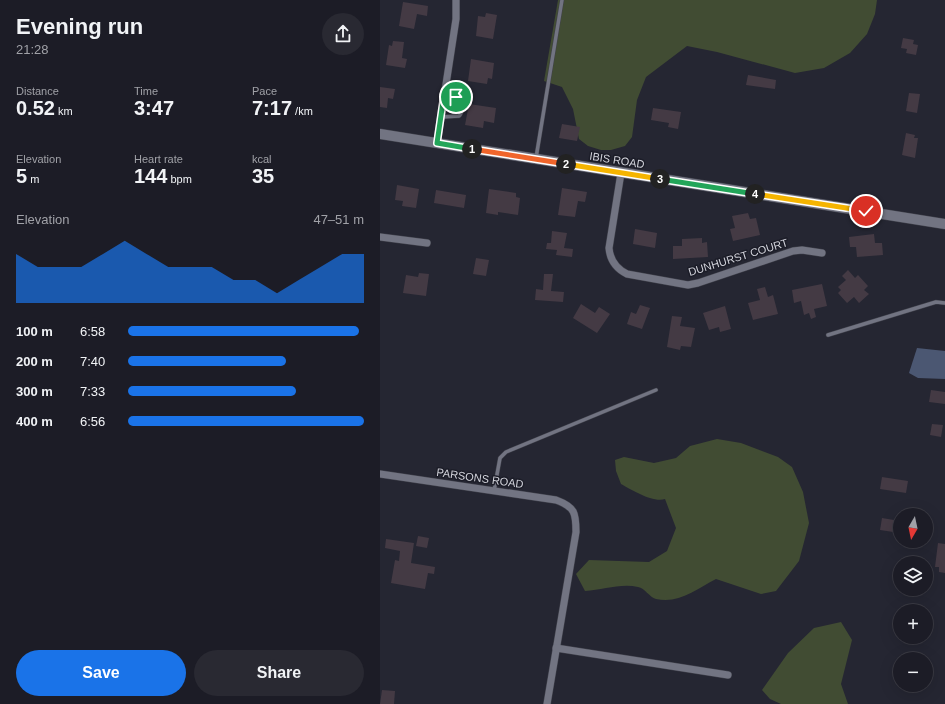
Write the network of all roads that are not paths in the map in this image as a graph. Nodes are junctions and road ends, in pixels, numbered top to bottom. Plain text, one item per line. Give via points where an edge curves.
1 (456, 0) edge
2 (562, 0) edge
3 (444, 95) junction
4 (441, 117) junction
5 (380, 134) edge
6 (437, 143) junction
7 (536, 159) junction
8 (621, 173) junction
9 (945, 224) edge
10 (380, 237) edge
11 (426, 243) dead end
12 (822, 252) dead end
13 (945, 303) edge
14 (828, 335) dead end
15 (656, 390) dead end
16 (380, 474) edge
17 (494, 491) junction
18 (556, 648) junction
19 (728, 675) dead end
20 (547, 704) edge

1 - 3 street via 456,19
2 - 7 lane
3 - 4 street
3 - 4 lane via 461,100 462,111 459,116
4 - 6 street
5 - 6 street, IBIS ROAD
6 - 7 street, IBIS ROAD
7 - 8 street, IBIS ROAD
8 - 9 street, IBIS ROAD
8 - 12 street, DUNHURST COURT via 609,248 616,266 627,274 688,285 793,251
10 - 11 street
13 - 14 lane via 936,302
15 - 17 lane via 506,452 500,458
16 - 17 street, PARSONS ROAD
17 - 18 street, PARSONS ROAD via 556,500 573,510 576,532
18 - 19 street
18 - 20 street

